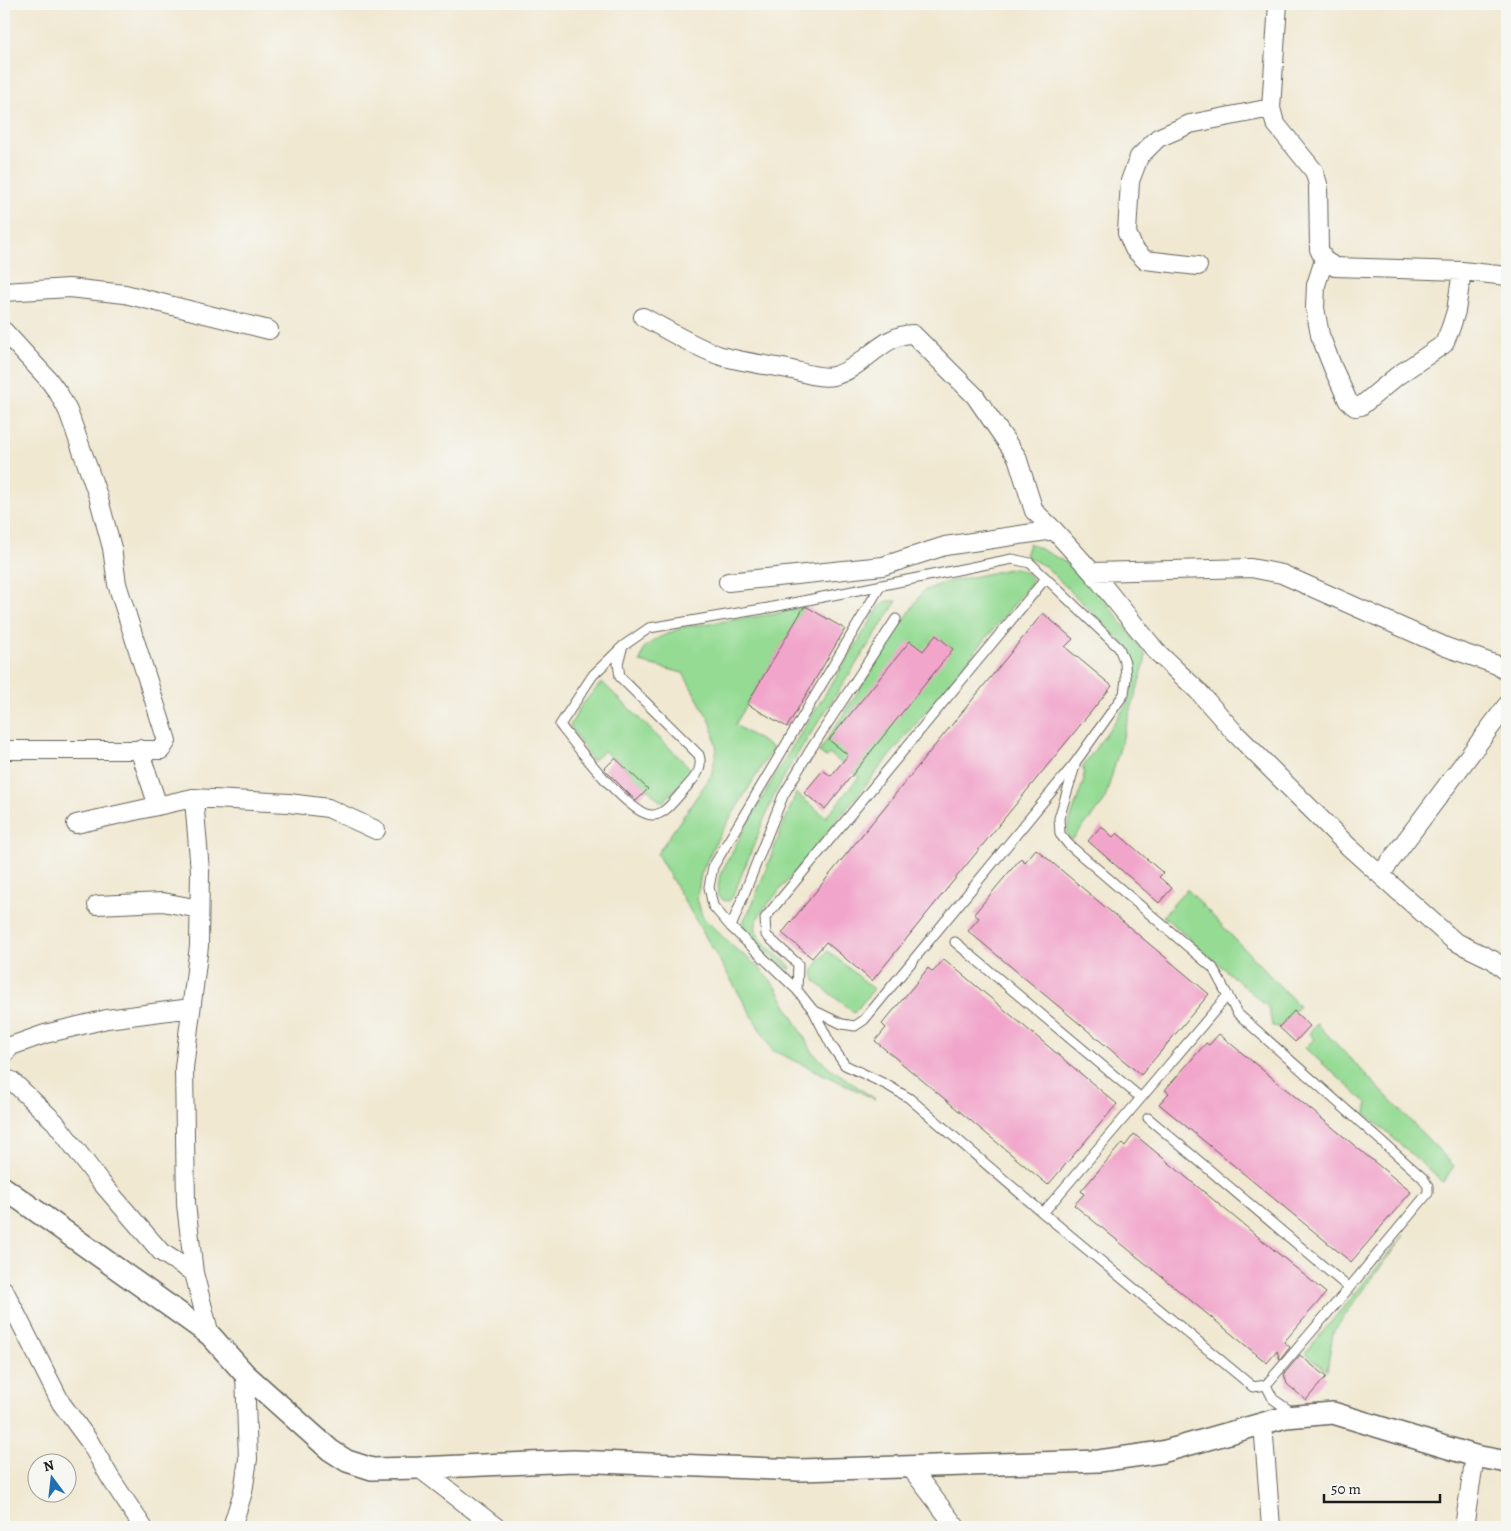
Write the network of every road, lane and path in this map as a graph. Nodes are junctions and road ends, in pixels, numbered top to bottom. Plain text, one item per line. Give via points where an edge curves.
1 (1278, 4) edge
2 (1271, 108) junction
3 (1324, 260) junction
4 (1198, 266) dead end
5 (1462, 271) junction
6 (1507, 276) edge
7 (4, 292) edge
8 (643, 317) dead end
9 (269, 330) dead end
10 (4, 331) edge
11 (1054, 530) junction
12 (1092, 572) junction
13 (1046, 578) junction
14 (728, 582) dead end
15 (881, 585) junction
16 (896, 619) dead end
17 (623, 646) junction
18 (1507, 672) edge
19 (1507, 705) edge
20 (140, 749) junction
21 (4, 750) edge
22 (1075, 763) junction
23 (193, 798) junction
24 (158, 806) junction
25 (76, 824) dead end
26 (376, 830) dead end
27 (1380, 875) junction
28 (98, 905) dead end
29 (199, 909) junction
30 (731, 927) junction
31 (955, 942) dead end
32 (1507, 972) edge
33 (797, 990) junction
34 (1228, 995) junction
35 (191, 1008) junction
36 (813, 1010) junction
37 (4, 1054) edge
38 (4, 1078) edge
39 (1141, 1098) junction
40 (1148, 1118) dead end
41 (4, 1188) edge
42 (1043, 1213) junction
43 (194, 1273) junction
44 (1349, 1288) junction
45 (4, 1290) edge
46 (210, 1335) junction
47 (245, 1374) junction
48 (1266, 1385) junction
49 (1297, 1416) junction
50 (1263, 1424) junction
51 (1475, 1456) junction
52 (1507, 1462) edge
53 (910, 1467) junction
54 (419, 1468) junction
55 (143, 1527) edge
56 (232, 1527) edge
57 (496, 1527) edge
58 (956, 1527) edge
59 (1271, 1527) edge
60 (1464, 1527) edge

1 - 2 street
2 - 3 street via 1275,123 1314,171 1318,184 1320,249
2 - 4 street via 1190,124 1158,138 1139,157 1130,181 1127,233 1134,249 1146,260
3 - 5 street via 1335,267
3 - 5 street via 1316,285 1315,308 1320,335 1348,401 1355,407 1361,406 1444,344 1456,311
5 - 6 street
7 - 9 street via 70,288 125,294
8 - 11 street via 720,355 817,375 833,376 895,338 913,334 975,396 1017,457 1034,511
10 - 20 street via 59,394 68,410 98,496 112,548 117,584 167,741 161,750
11 - 12 street
11 - 14 street via 945,546 883,566
12 - 18 street via 1251,568 1282,574
12 - 27 street via 1156,651
13 - 15 lane via 1030,563 1012,560
13 - 22 lane via 1119,648 1125,663 1124,694
13 - 33 lane via 765,918 766,935 798,964
15 - 17 lane via 649,628
15 - 30 lane via 713,866 709,887 713,906
16 - 30 lane via 784,796
17 - 17 lane via 618,663 620,677 699,755 702,764 667,808 654,815 640,812 595,770 560,726 592,675
19 - 27 street
20 - 21 street
20 - 24 street
22 - 34 lane via 1059,818 1060,834 1213,968
22 - 36 lane via 864,1020 855,1026 842,1024
23 - 24 street
23 - 26 street via 328,808
23 - 29 street
24 - 25 street
27 - 32 street via 1454,941 1493,960
28 - 29 street via 164,902
29 - 35 street via 199,946
30 - 33 lane
31 - 39 lane
33 - 36 lane
34 - 39 lane
34 - 44 lane via 1237,1013 1253,1029 1423,1178 1428,1186 1428,1193
35 - 37 street via 107,1019 45,1034 11,1046
35 - 43 street via 184,1068 186,1204
36 - 42 lane via 831,1045 846,1065 909,1098
38 - 43 street via 12,1081 55,1122 99,1180 161,1252
39 - 42 lane
40 - 44 lane
41 - 46 street
42 - 48 lane via 1253,1387
43 - 46 street
44 - 48 lane
45 - 55 street via 62,1404
46 - 47 street
47 - 54 street via 330,1450 347,1461 372,1468
47 - 56 street via 248,1459 243,1492
48 - 49 lane via 1273,1399
49 - 50 street
49 - 51 street via 1333,1413
50 - 53 street via 1162,1452 1099,1461
50 - 59 street
51 - 52 street
51 - 60 street
53 - 54 street via 800,1470 573,1461
53 - 58 street
54 - 57 street

